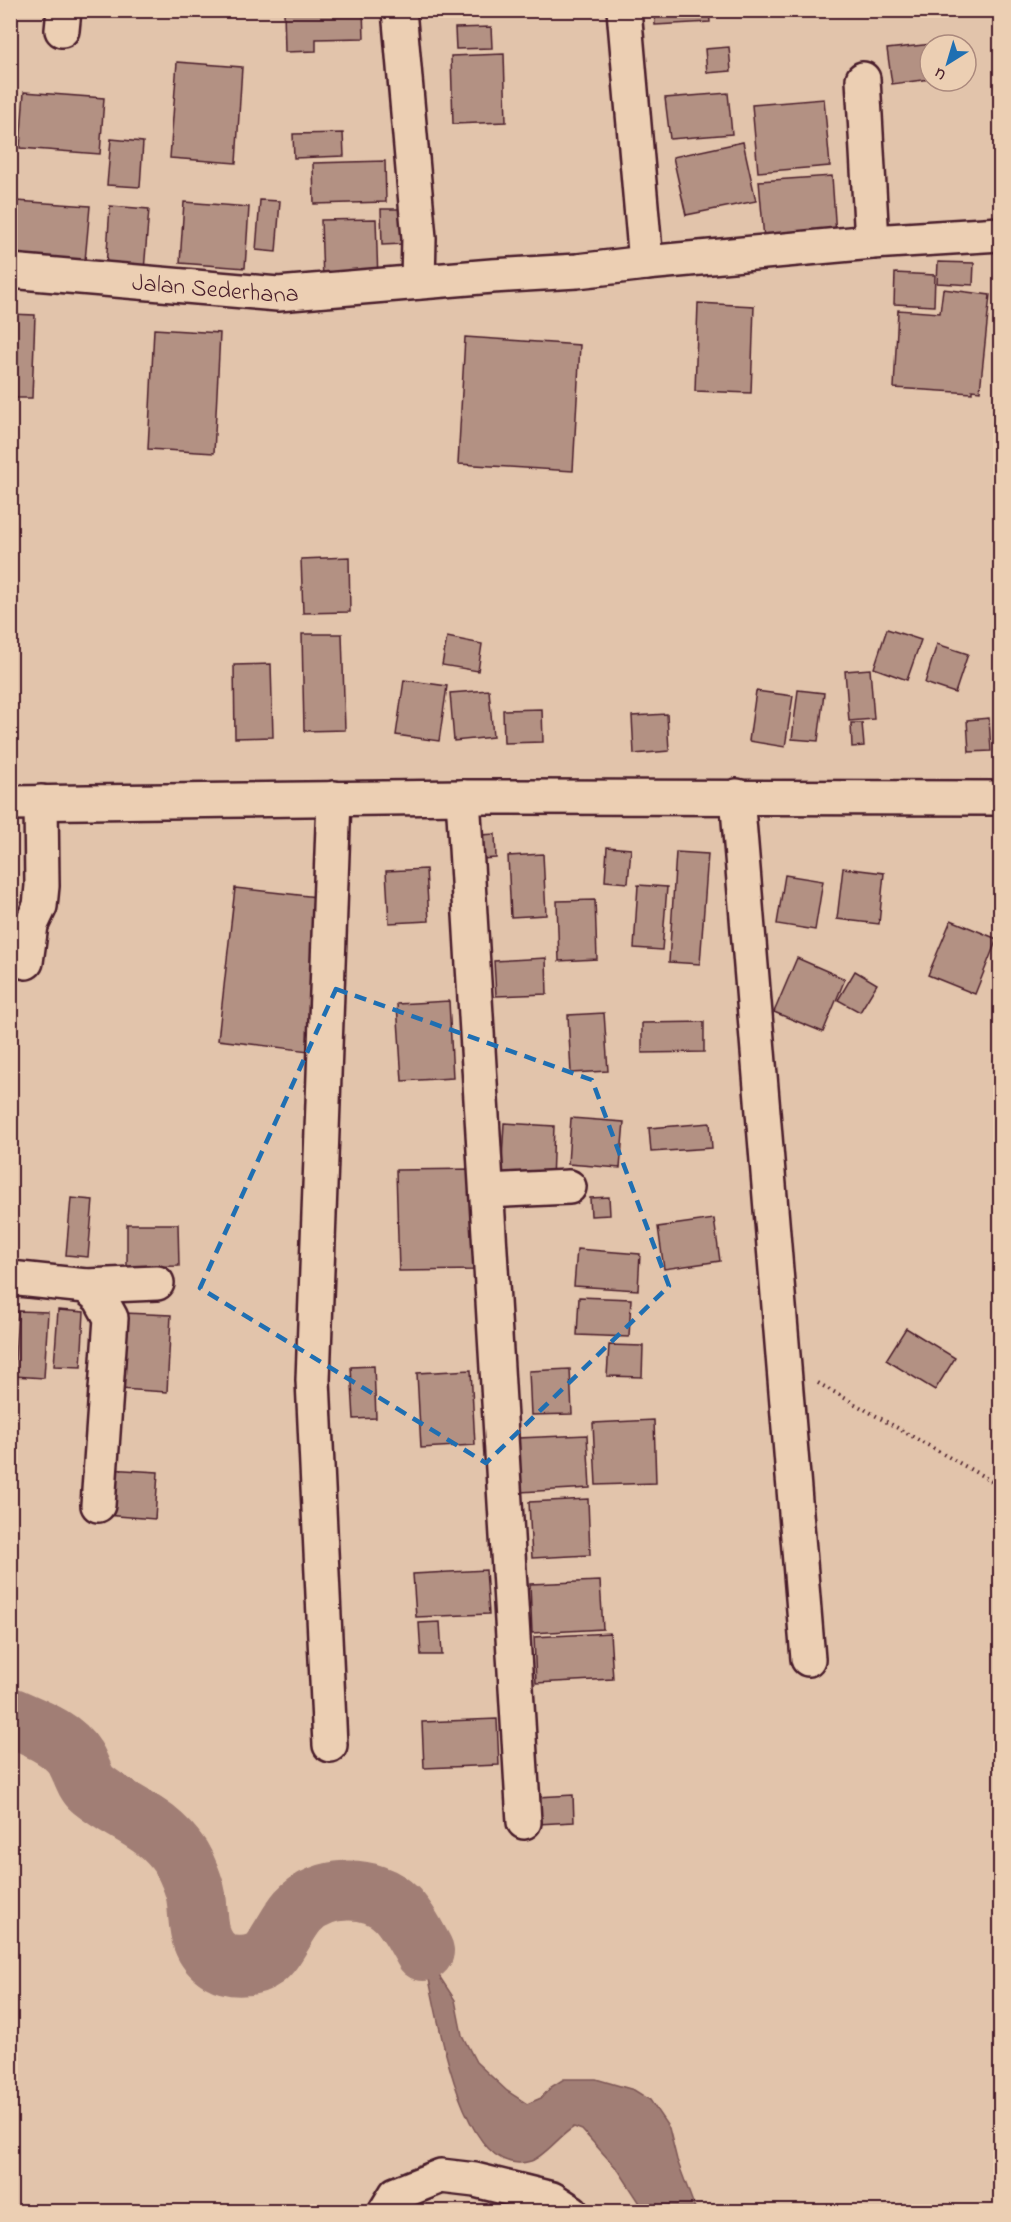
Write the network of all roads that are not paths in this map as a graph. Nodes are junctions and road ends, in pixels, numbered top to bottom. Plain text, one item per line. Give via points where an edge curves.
1 (399, 10) edge
2 (624, 10) edge
3 (863, 79) dead end
4 (1000, 234) edge
5 (872, 242) junction
6 (646, 263) junction
7 (10, 271) edge
8 (418, 282) junction
9 (737, 796) junction
10 (463, 797) junction
11 (334, 798) junction
12 (1000, 798) edge
13 (26, 803) edge
14 (26, 962) dead end
15 (569, 1187) dead end
16 (487, 1191) junction
17 (10, 1278) edge
18 (157, 1283) dead end
19 (86, 1286) junction
20 (98, 1505) dead end
21 (808, 1659) dead end
22 (330, 1745) dead end
23 (524, 1822) dead end
24 (385, 2211) edge
25 (572, 2211) edge

1 - 8 main road via 419,238
2 - 6 main road
3 - 5 main road
4 - 5 main road, Jalan Sederhana
5 - 6 main road, Jalan Sederhana
6 - 8 main road, Jalan Sederhana
7 - 8 main road, Jalan Sederhana via 275,294
9 - 10 main road
9 - 12 main road
9 - 21 main road
10 - 11 main road
10 - 16 main road
11 - 13 main road
11 - 22 main road via 313,1380
13 - 14 main road via 42,886
15 - 16 main road
16 - 23 main road
17 - 19 main road
18 - 19 main road
19 - 20 main road via 111,1318
24 - 25 main road via 396,2194 441,2176 552,2199

